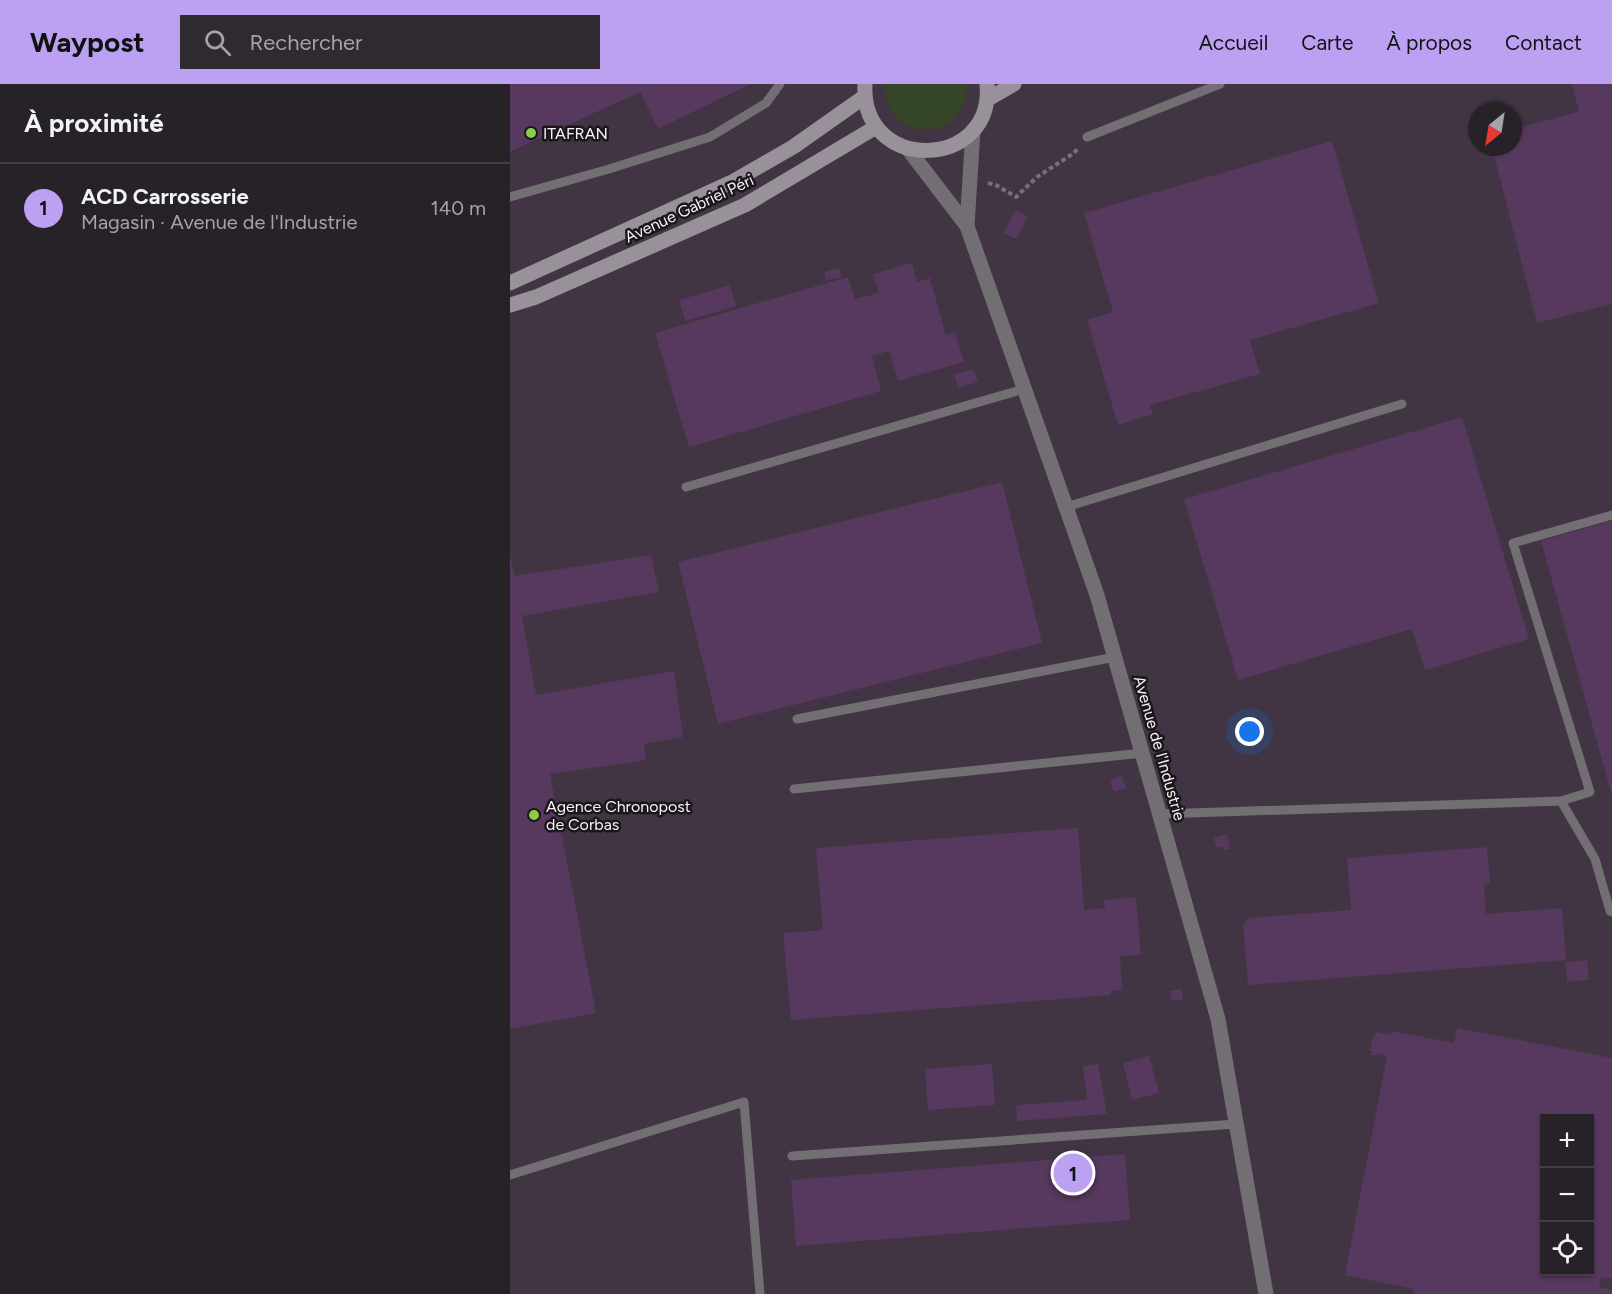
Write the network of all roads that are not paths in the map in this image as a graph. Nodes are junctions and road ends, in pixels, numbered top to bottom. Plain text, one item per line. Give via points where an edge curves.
1 (780, 84) edge
2 (1014, 84) edge
3 (1220, 84) edge
4 (864, 91) edge
5 (987, 91) edge
6 (876, 127) junction
7 (973, 130) junction
8 (1087, 137) road end
9 (908, 149) junction
10 (510, 197) edge
11 (967, 226) junction
12 (510, 283) edge
13 (510, 305) edge
14 (1024, 389) junction
15 (1402, 404) dead end
16 (686, 487) dead end
17 (1066, 507) junction
18 (1612, 515) edge
19 (1115, 657) junction
20 (797, 720) dead end
21 (1143, 753) junction
22 (794, 789) dead end
23 (1561, 801) junction
24 (1160, 814) junction
25 (1612, 912) edge
26 (1236, 1124) junction
27 (792, 1156) dead end
28 (510, 1175) edge
29 (760, 1294) edge
30 (1266, 1294) edge

1 - 10 lane via 766,103 710,137
2 - 5 main road
3 - 8 lane
4 - 6 main road
4 - 12 main road, Avenue Gabriel Péri via 794,147 734,181
5 - 7 main road via 982,116
6 - 9 main road
6 - 13 main road, Avenue Gabriel Péri via 746,205
7 - 9 main road via 957,144 943,149
7 - 11 street, Avenue de l'Industrie
9 - 11 street, Avenue de l'Industrie
11 - 14 street, Avenue de l'Industrie
14 - 16 lane
14 - 17 street, Avenue de l'Industrie
15 - 17 lane
17 - 19 street, Avenue de l'Industrie
18 - 23 lane via 1513,543 1590,792
19 - 20 lane
19 - 21 street, Avenue de l'Industrie
21 - 22 lane
21 - 24 street, Avenue de l'Industrie
23 - 24 lane
23 - 25 lane via 1595,859
24 - 26 street, Avenue de l'Industrie via 1218,1019
26 - 27 lane
26 - 30 street, Avenue de l'Industrie
28 - 29 lane via 744,1102

